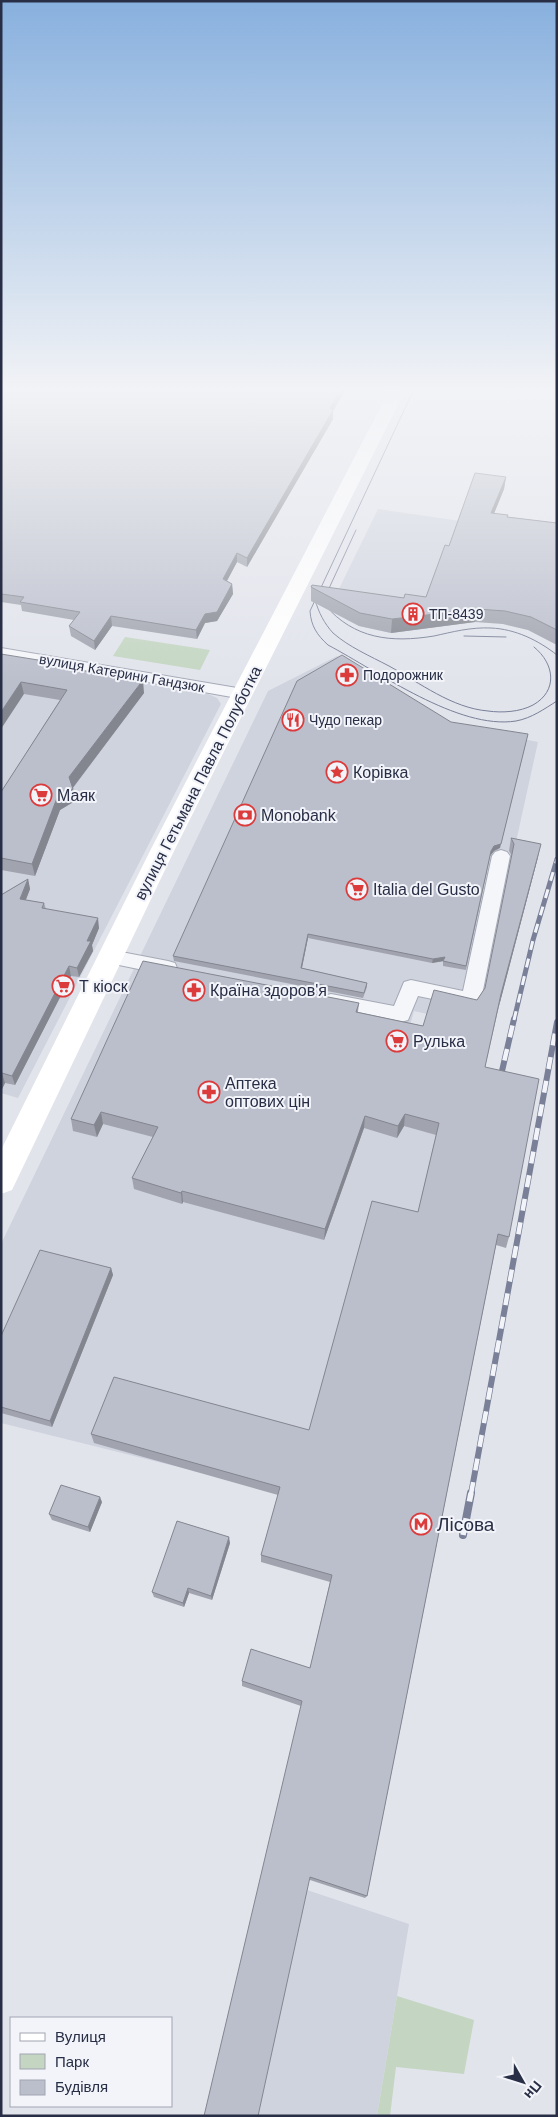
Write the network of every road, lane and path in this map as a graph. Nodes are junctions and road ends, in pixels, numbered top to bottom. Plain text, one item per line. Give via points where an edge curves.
1 (349, 486) edge
2 (1, 652) edge
3 (243, 694) junction
4 (502, 856) dead end
5 (111, 957) junction
6 (186, 972) edge
7 (313, 997) edge
8 (1, 1181) edge

1 - 3 street, вулиця Гетьмана Павла Полуботка
2 - 3 street, вулиця Катерини Гандзюк
3 - 5 street, вулиця Гетьмана Павла Полуботка
4 - 7 street via 471,1000 411,987 401,1015
5 - 6 street
5 - 8 street, вулиця Гетьмана Павла Полуботка

